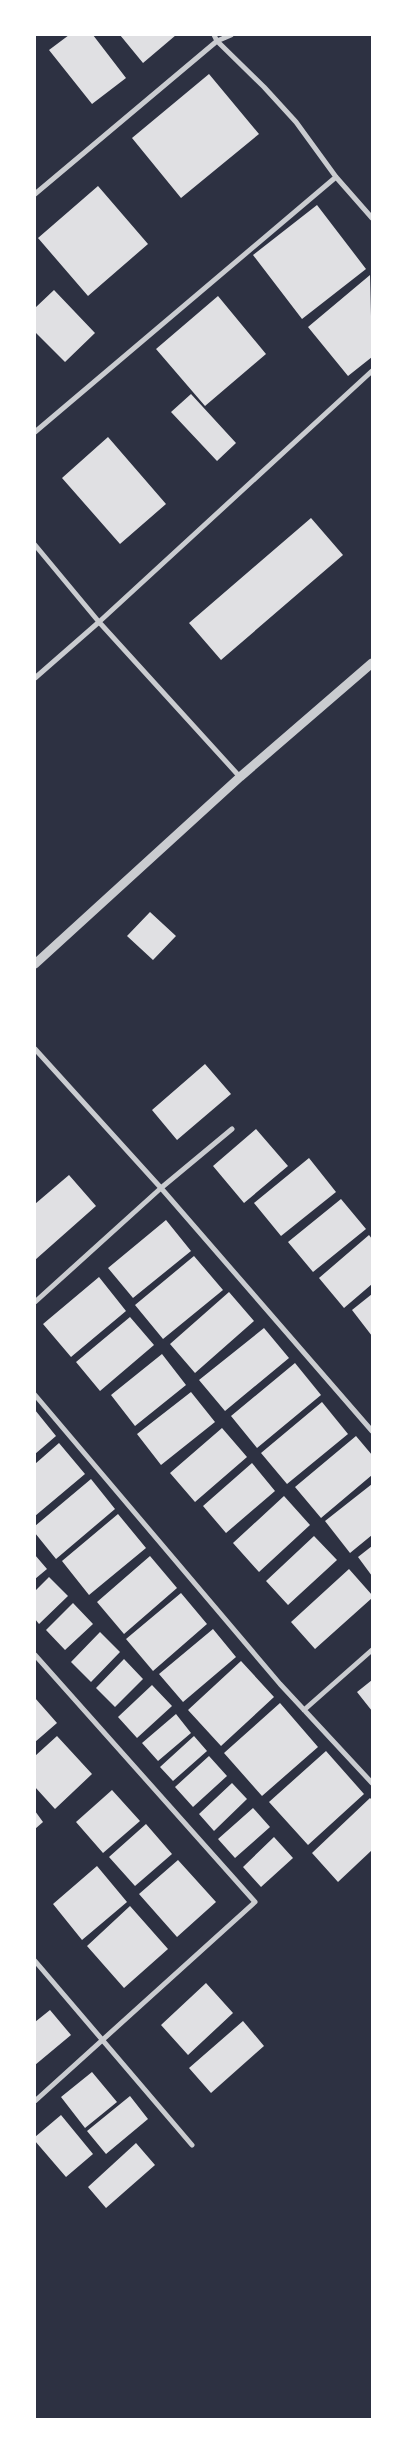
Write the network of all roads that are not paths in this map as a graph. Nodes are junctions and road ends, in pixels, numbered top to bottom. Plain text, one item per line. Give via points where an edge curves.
1 (214, 35) edge
2 (231, 35) edge
3 (217, 41) junction
4 (336, 177) junction
5 (35, 194) edge
6 (372, 218) edge
7 (372, 371) edge
8 (35, 432) edge
9 (35, 545) edge
10 (99, 622) junction
11 (372, 663) edge
12 (35, 678) edge
13 (240, 777) junction
14 (35, 964) edge
15 (35, 1049) edge
16 (232, 1130) dead end
17 (161, 1188) junction
18 (35, 1302) edge
19 (35, 1395) edge
20 (372, 1431) edge
21 (372, 1650) edge
22 (35, 1655) edge
23 (304, 1710) junction
24 (372, 1783) edge
25 (35, 1961) edge
26 (104, 2040) junction
27 (35, 2101) edge
28 (192, 2144) dead end

1 - 3 street
2 - 3 street
3 - 4 street via 296,122
3 - 5 street
4 - 6 street
4 - 8 street
7 - 10 street
9 - 10 street
10 - 12 street
10 - 13 street
11 - 13 street
13 - 14 street
15 - 17 street
16 - 17 street
17 - 18 street
17 - 20 street
19 - 23 street
21 - 23 street
22 - 26 street via 255,1902
23 - 24 street
25 - 26 street
26 - 27 street
26 - 28 street

